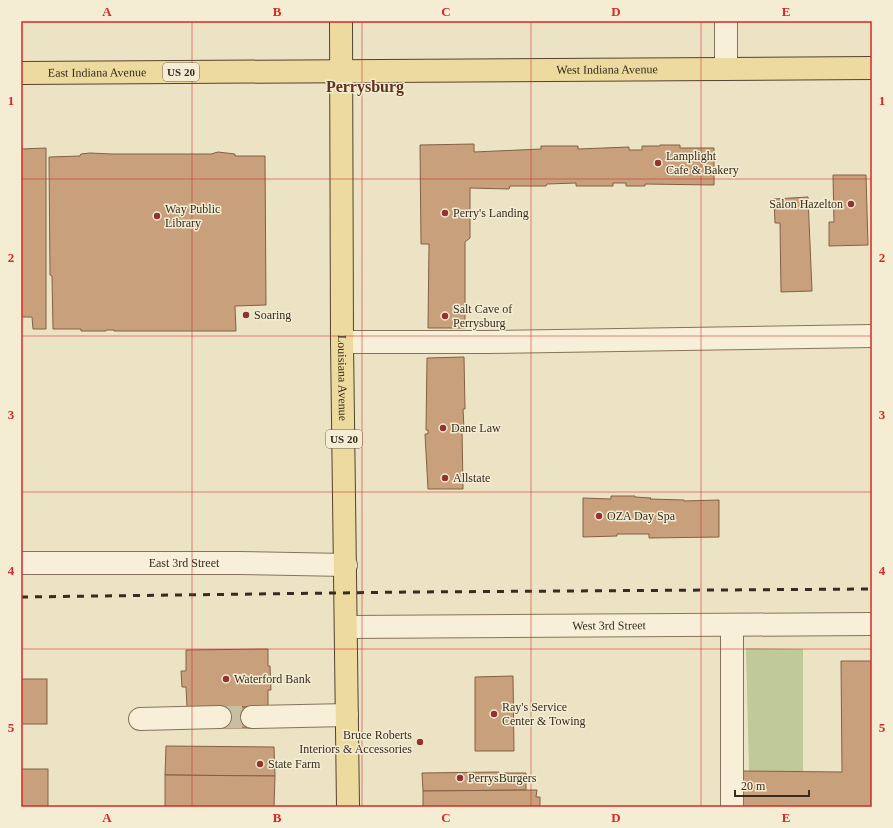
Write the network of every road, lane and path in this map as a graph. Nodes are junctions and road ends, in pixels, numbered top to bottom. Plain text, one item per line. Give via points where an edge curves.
1 (342, 21) edge
2 (726, 21) edge
3 (726, 68) junction
4 (872, 68) edge
5 (342, 70) junction
6 (21, 73) edge
7 (872, 336) edge
8 (342, 342) junction
9 (21, 563) edge
10 (346, 565) junction
11 (872, 624) edge
12 (732, 625) junction
13 (347, 627) junction
14 (347, 715) junction
15 (220, 717) tunnel mouth
16 (252, 717) tunnel mouth
17 (140, 719) dead end
18 (348, 807) edge
19 (732, 807) edge

1 - 5 main road, Louisiana Avenue
2 - 3 street
3 - 4 main road, West Indiana Avenue
3 - 5 main road, West Indiana Avenue
5 - 6 main road, East Indiana Avenue / US 20
5 - 8 main road, Louisiana Avenue / US 20
7 - 8 street
8 - 10 main road, Louisiana Avenue / US 20
9 - 10 street, East 3rd Street via 221,562
10 - 13 main road, Louisiana Avenue / US 20
11 - 12 street, West 3rd Street
12 - 13 street, West 3rd Street
12 - 19 street
13 - 14 main road, Louisiana Avenue / US 20
14 - 16 street
14 - 18 main road, Louisiana Avenue / US 20
15 - 17 street

